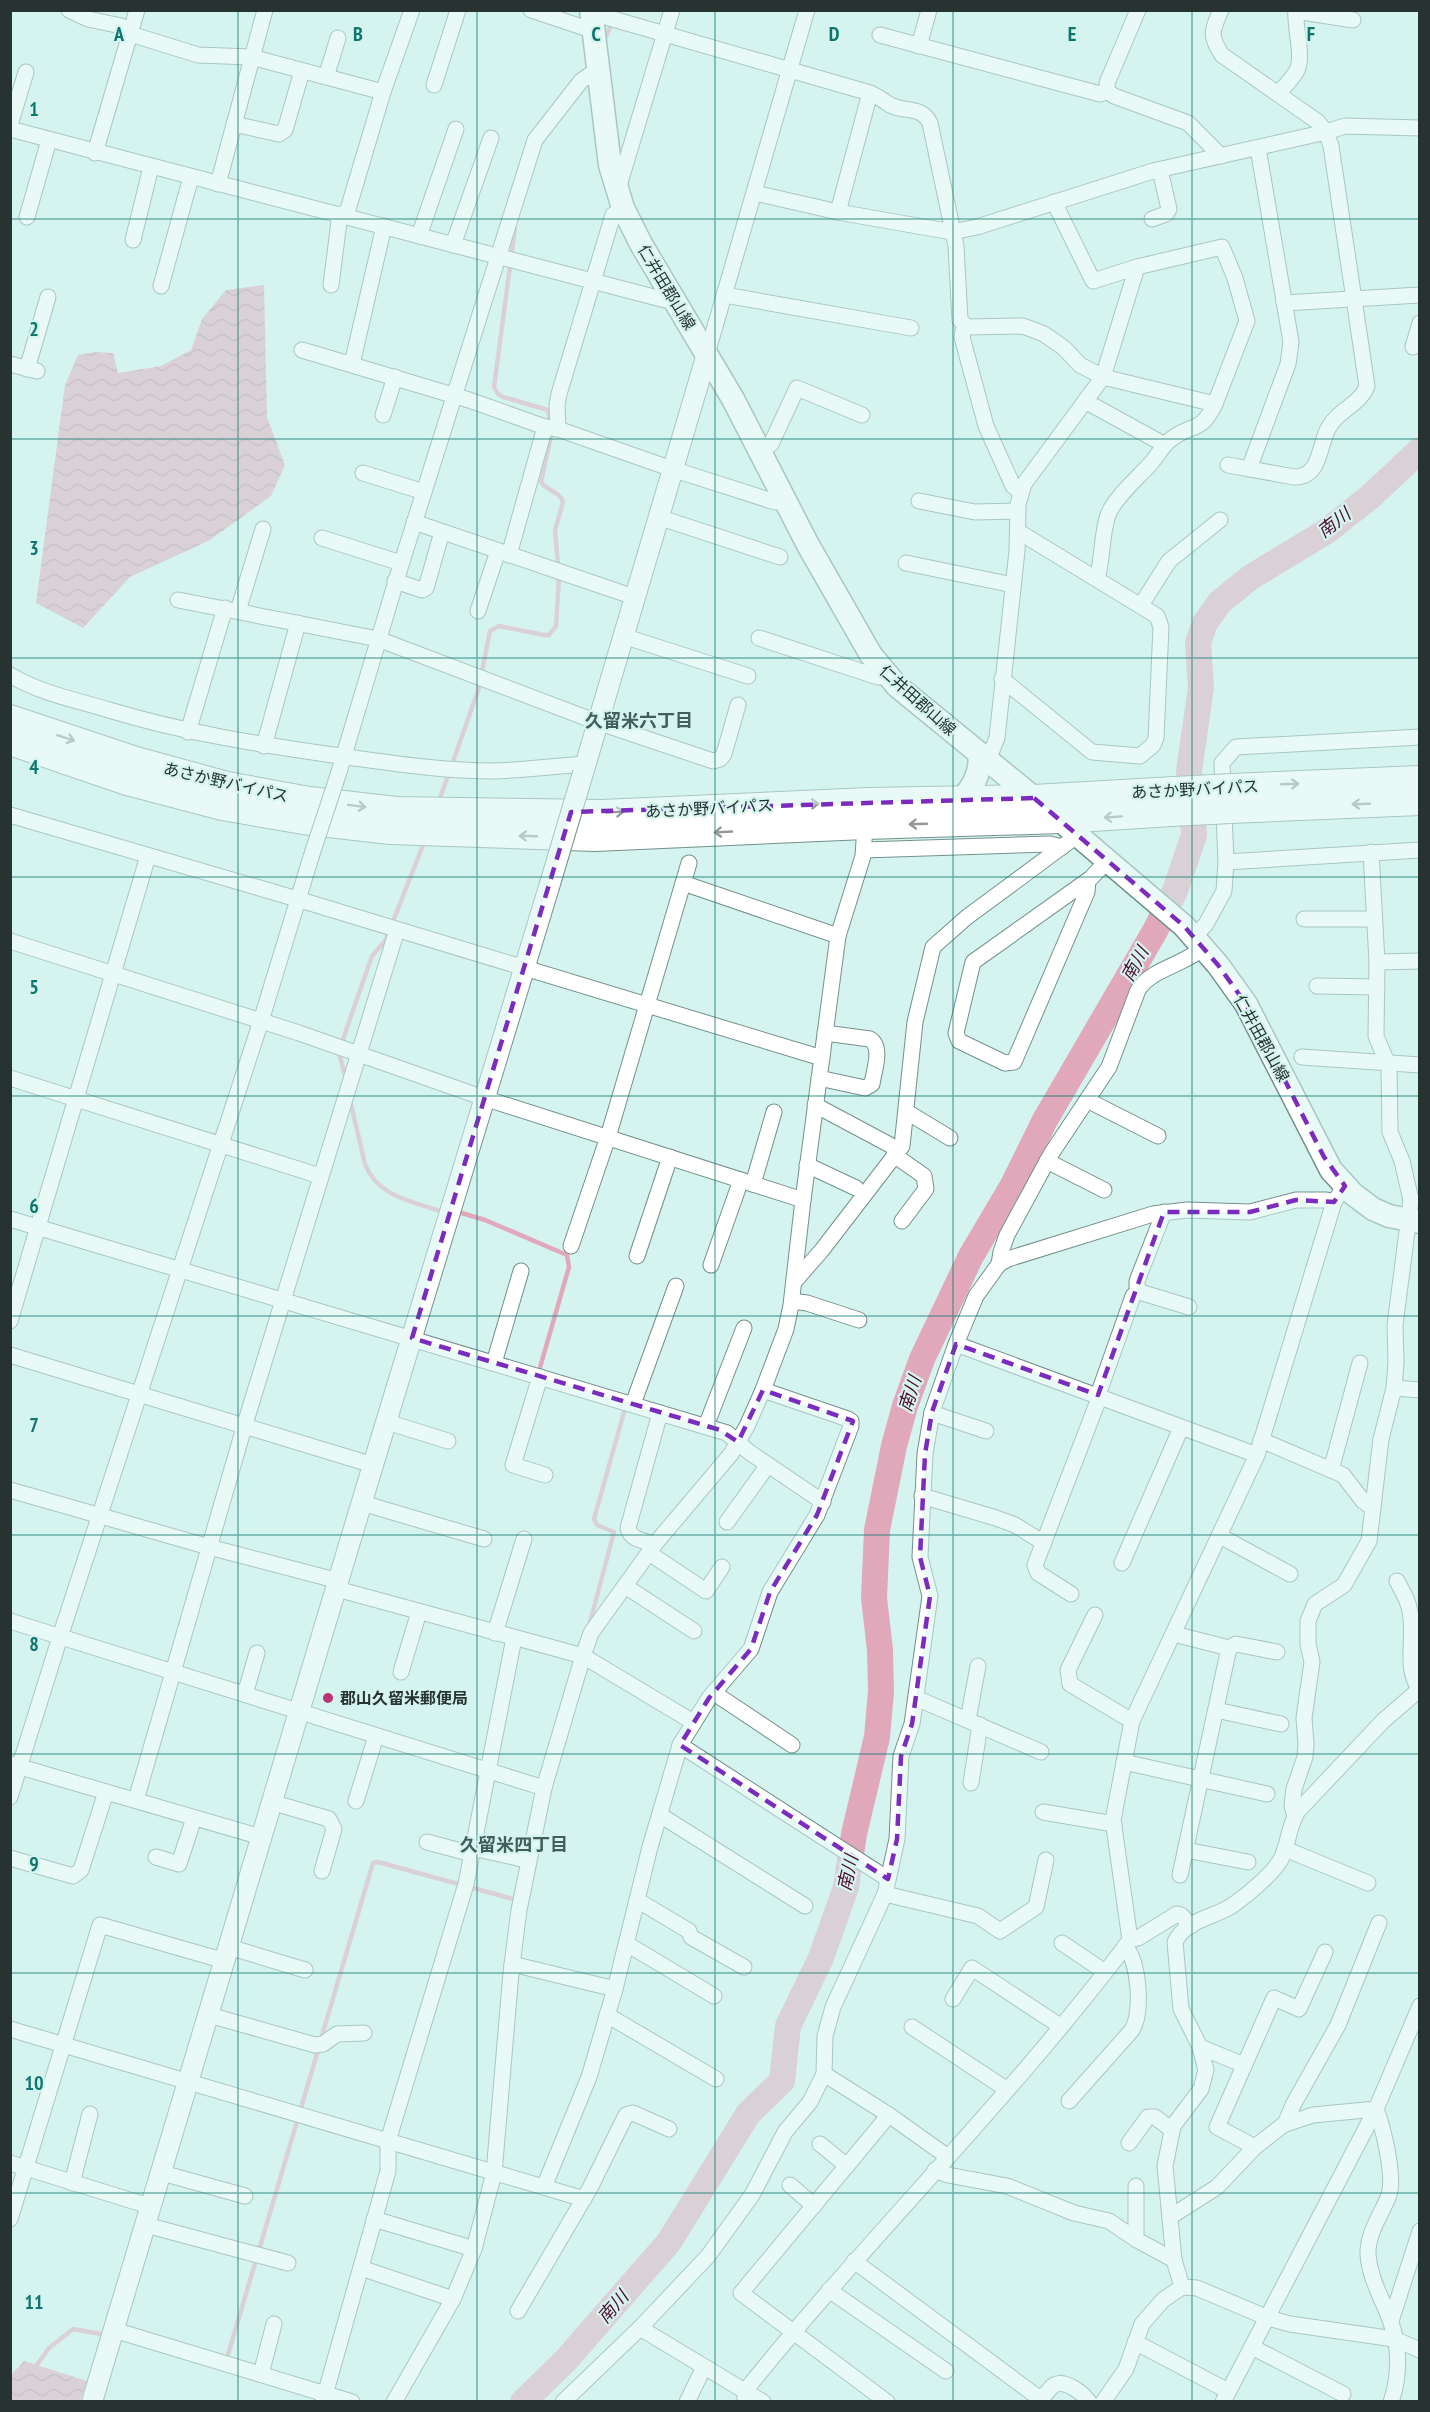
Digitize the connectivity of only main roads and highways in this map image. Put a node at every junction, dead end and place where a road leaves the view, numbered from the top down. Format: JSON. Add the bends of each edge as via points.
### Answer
{"nodes":[{"id":1,"x":592,"y":18,"type":"edge"},
{"id":2,"x":10,"y":718,"type":"edge"},
{"id":3,"x":10,"y":742,"type":"edge"},
{"id":4,"x":983,"y":756,"type":"junction"},
{"id":5,"x":1419,"y":778,"type":"edge"},
{"id":6,"x":1034,"y":798,"type":"junction"},
{"id":7,"x":1231,"y":798,"type":"junction"},
{"id":8,"x":962,"y":799,"type":"junction"},
{"id":9,"x":1172,"y":801,"type":"junction"},
{"id":10,"x":1419,"y":802,"type":"edge"},
{"id":11,"x":1067,"y":834,"type":"junction"},
{"id":12,"x":1413,"y":1221,"type":"edge"}],
"edges":[{"from":1,"to":4,"type":"main road","name":"仁井田郡山線","via":[[610,165],[620,200],[871,656],[889,678]]},
{"from":2,"to":8,"type":"highway","name":"あさか野バイパス","one_way":true,"via":[[227,785],[396,810],[602,813]]},
{"from":11,"to":3,"type":"highway","name":"あさか野バイパス","one_way":true,"via":[[595,838],[390,831],[222,807],[127,782]]},
{"from":4,"to":6,"type":"main road","name":"仁井田郡山線"},
{"from":4,"to":8,"type":"main road","via":[[977,777]]},
{"from":7,"to":5,"type":"highway","name":"あさか野バイパス","one_way":true},
{"from":6,"to":8,"type":"highway","name":"あさか野バイパス"},
{"from":6,"to":9,"type":"highway","name":"あさか野バイパス"},
{"from":6,"to":11,"type":"main road","name":"仁井田郡山線"},
{"from":7,"to":9,"type":"highway","name":"あさか野バイパス","bridge":true},
{"from":10,"to":7,"type":"highway","name":"あさか野バイパス","one_way":true},
{"from":9,"to":11,"type":"highway","name":"あさか野バイパス","one_way":true},
{"from":11,"to":12,"type":"main road","name":"仁井田郡山線","via":[[1108,860],[1150,895],[1194,937],[1246,1004],[1340,1194]]}]}
